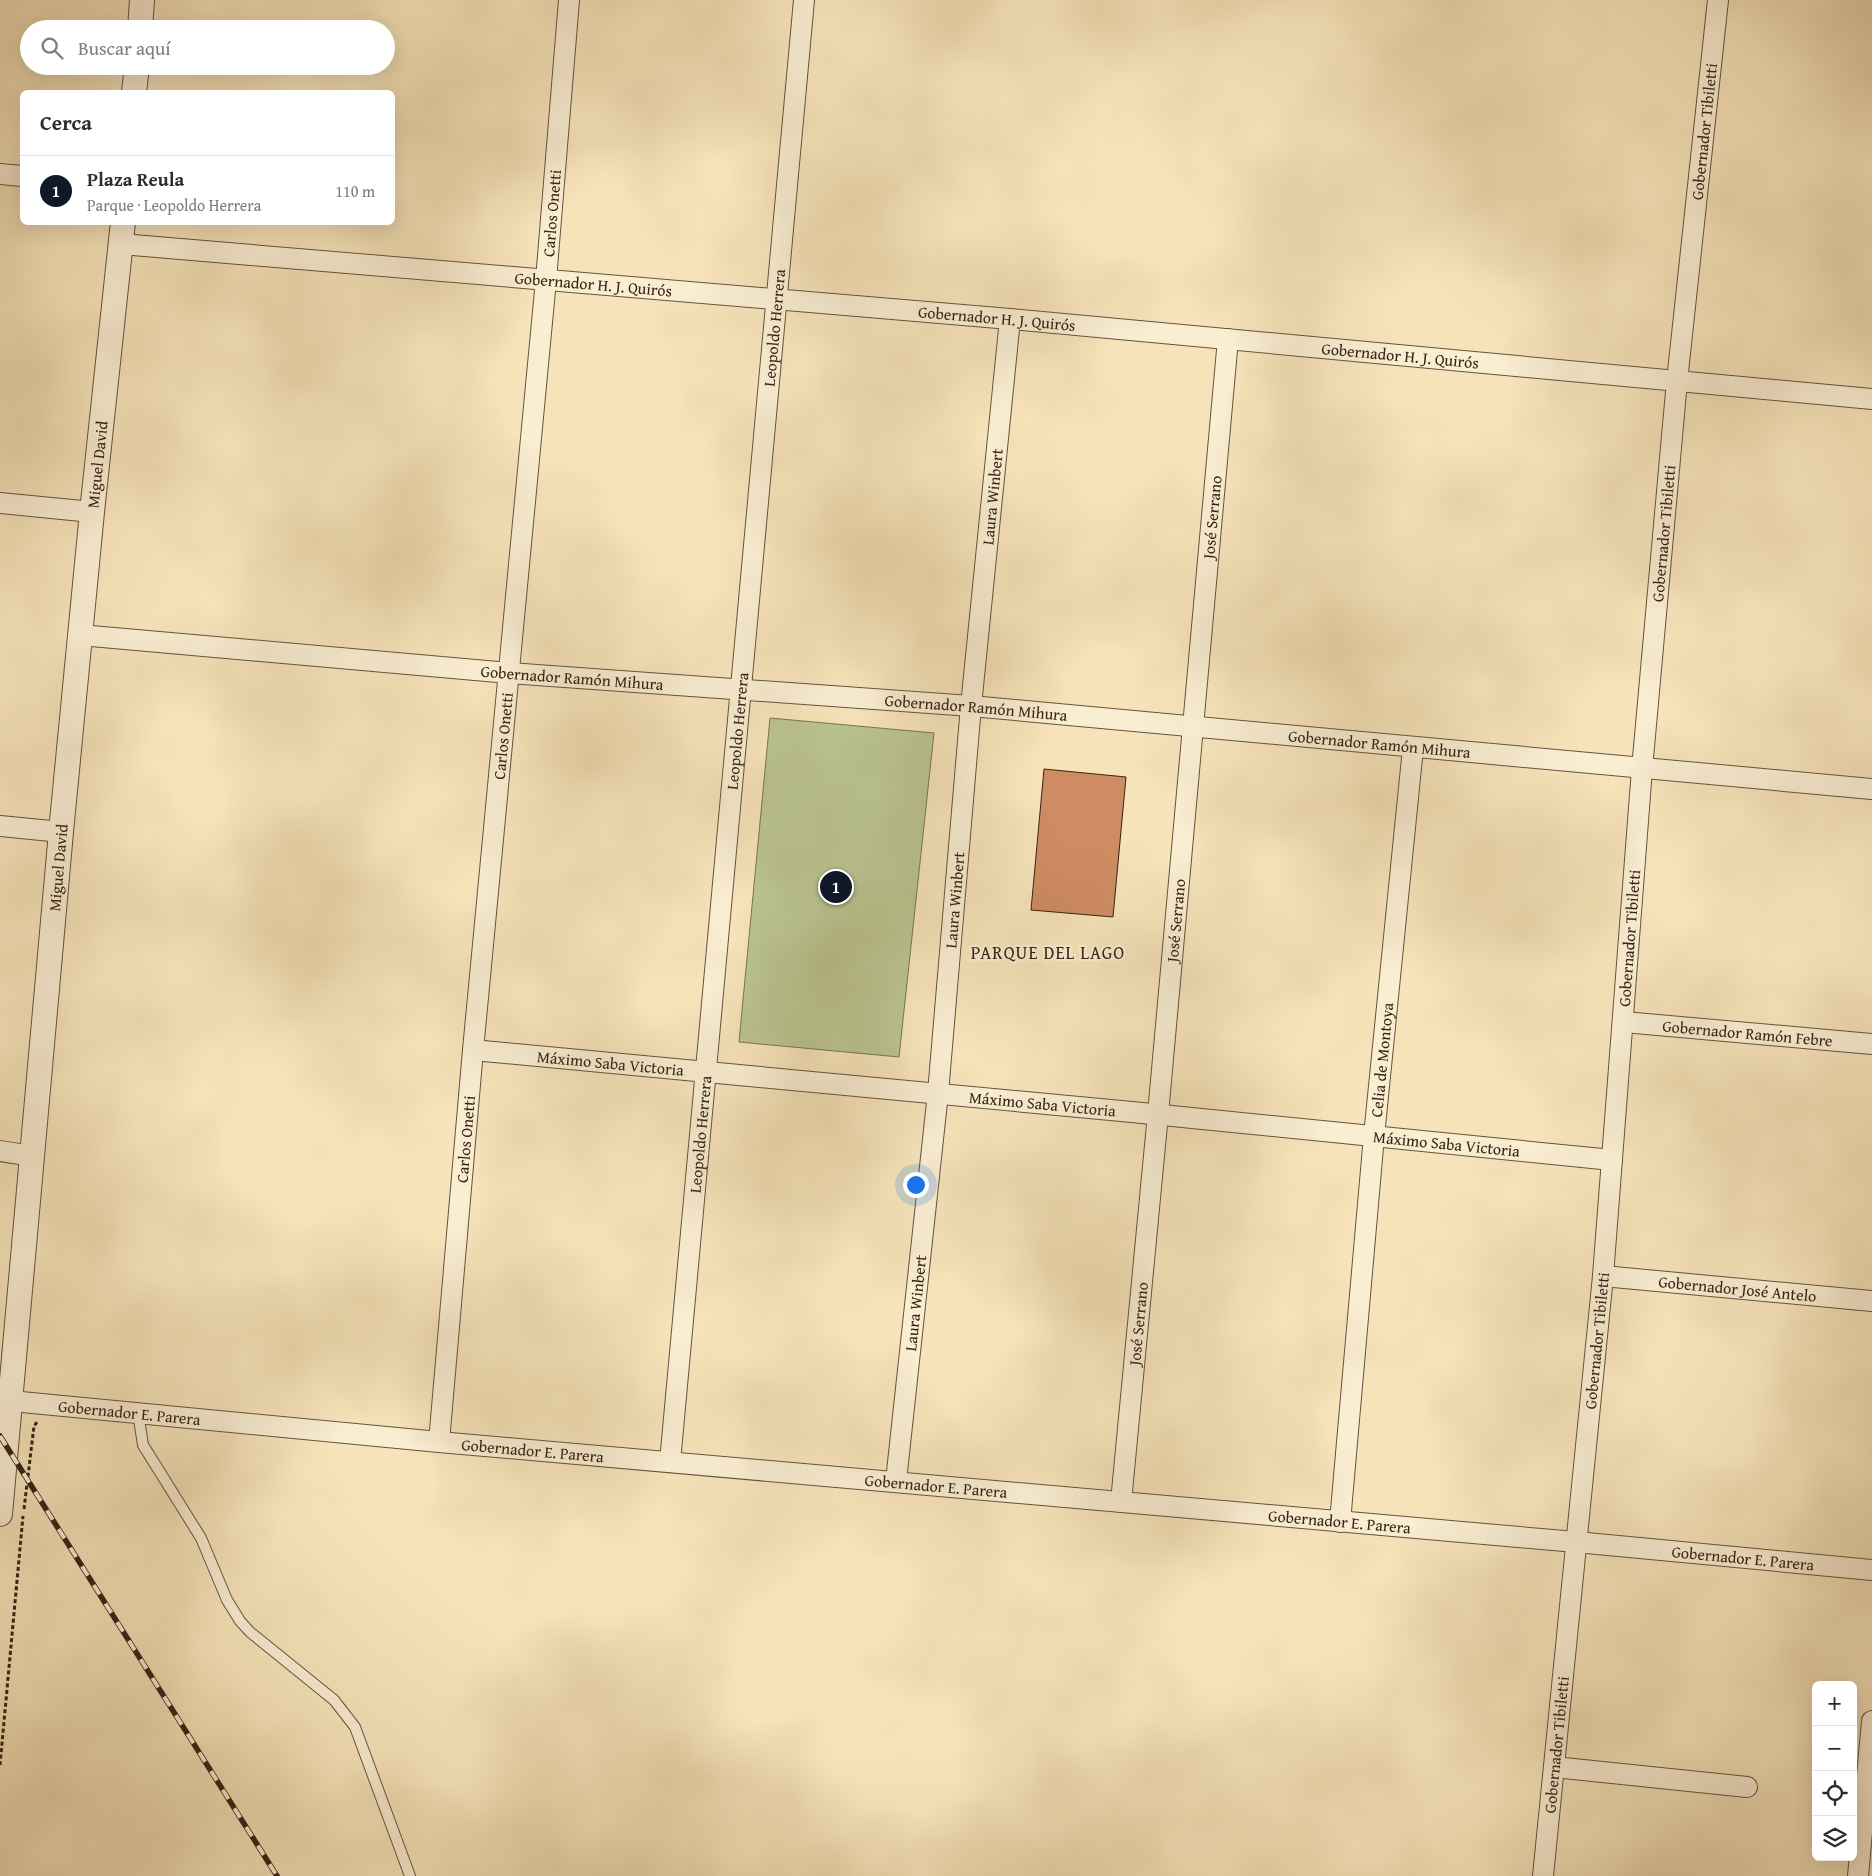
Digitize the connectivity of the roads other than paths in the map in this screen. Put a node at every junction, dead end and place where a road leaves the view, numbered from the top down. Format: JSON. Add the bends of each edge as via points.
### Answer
{"nodes":[{"id":1,"x":142,"y":0,"type":"edge"},
{"id":2,"x":569,"y":0,"type":"edge"},
{"id":3,"x":804,"y":0,"type":"edge"},
{"id":4,"x":1718,"y":0,"type":"edge"},
{"id":5,"x":141,"y":20,"type":"edge"},
{"id":6,"x":135,"y":75,"type":"edge"},
{"id":7,"x":134,"y":90,"type":"edge"},
{"id":8,"x":0,"y":174,"type":"edge"},
{"id":9,"x":20,"y":176,"type":"edge"},
{"id":10,"x":122,"y":233,"type":"edge"},
{"id":11,"x":546,"y":280,"type":"junction"},
{"id":12,"x":776,"y":299,"type":"junction"},
{"id":13,"x":1010,"y":319,"type":"junction"},
{"id":14,"x":1228,"y":339,"type":"junction"},
{"id":15,"x":1677,"y":381,"type":"junction"},
{"id":16,"x":1872,"y":400,"type":"edge"},
{"id":17,"x":0,"y":503,"type":"edge"},
{"id":18,"x":92,"y":512,"type":"junction"},
{"id":19,"x":80,"y":634,"type":"junction"},
{"id":20,"x":509,"y":673,"type":"junction"},
{"id":21,"x":742,"y":690,"type":"junction"},
{"id":22,"x":971,"y":706,"type":"junction"},
{"id":23,"x":1193,"y":726,"type":"junction"},
{"id":24,"x":1413,"y":748,"type":"junction"},
{"id":25,"x":1642,"y":769,"type":"junction"},
{"id":26,"x":1872,"y":789,"type":"edge"},
{"id":27,"x":0,"y":826,"type":"edge"},
{"id":28,"x":61,"y":832,"type":"junction"},
{"id":29,"x":1624,"y":1022,"type":"junction"},
{"id":30,"x":1872,"y":1044,"type":"edge"},
{"id":31,"x":473,"y":1050,"type":"junction"},
{"id":32,"x":706,"y":1071,"type":"junction"},
{"id":33,"x":938,"y":1093,"type":"junction"},
{"id":34,"x":1158,"y":1114,"type":"junction"},
{"id":35,"x":1374,"y":1136,"type":"junction"},
{"id":36,"x":0,"y":1151,"type":"edge"},
{"id":37,"x":32,"y":1156,"type":"junction"},
{"id":38,"x":1612,"y":1160,"type":"junction"},
{"id":39,"x":1603,"y":1276,"type":"junction"},
{"id":40,"x":1872,"y":1301,"type":"edge"},
{"id":41,"x":5,"y":1401,"type":"edge"},
{"id":42,"x":138,"y":1413,"type":"junction"},
{"id":43,"x":439,"y":1442,"type":"junction"},
{"id":44,"x":670,"y":1462,"type":"junction"},
{"id":45,"x":896,"y":1481,"type":"junction"},
{"id":46,"x":1121,"y":1502,"type":"junction"},
{"id":47,"x":0,"y":1514,"type":"edge"},
{"id":48,"x":1340,"y":1522,"type":"junction"},
{"id":49,"x":1576,"y":1542,"type":"junction"},
{"id":50,"x":1872,"y":1570,"type":"edge"},
{"id":51,"x":1872,"y":1721,"type":"edge"},
{"id":52,"x":1554,"y":1767,"type":"junction"},
{"id":53,"x":1747,"y":1787,"type":"dead end"},
{"id":54,"x":410,"y":1876,"type":"edge"},
{"id":55,"x":1543,"y":1876,"type":"edge"},
{"id":56,"x":1858,"y":1876,"type":"edge"}],
"edges":[{"from":1,"to":5,"type":"street"},
{"from":2,"to":11,"type":"street","name":"Carlos Onetti"},
{"from":3,"to":12,"type":"street","name":"Leopoldo Herrera"},
{"from":4,"to":15,"type":"street","name":"Gobernador Tibiletti"},
{"from":6,"to":7,"type":"street"},
{"from":8,"to":9,"type":"street"},
{"from":10,"to":11,"type":"street","name":"Gobernador H. J. Quirós"},
{"from":10,"to":18,"type":"street","name":"Miguel David"},
{"from":11,"to":12,"type":"street","name":"Gobernador H. J. Quirós"},
{"from":11,"to":20,"type":"street","name":"Carlos Onetti"},
{"from":12,"to":13,"type":"street","name":"Gobernador H. J. Quirós"},
{"from":12,"to":21,"type":"street","name":"Leopoldo Herrera"},
{"from":13,"to":14,"type":"street","name":"Gobernador H. J. Quirós"},
{"from":13,"to":22,"type":"street","name":"Laura Winbert"},
{"from":14,"to":15,"type":"street","name":"Gobernador H. J. Quirós"},
{"from":14,"to":23,"type":"street","name":"José Serrano"},
{"from":15,"to":16,"type":"street","name":"Gobernador H. J. Quirós"},
{"from":15,"to":25,"type":"street","name":"Gobernador Tibiletti"},
{"from":17,"to":18,"type":"street"},
{"from":18,"to":19,"type":"street","name":"Miguel David"},
{"from":19,"to":20,"type":"street","name":"Gobernador Ramón Mihura"},
{"from":19,"to":28,"type":"street","name":"Miguel David"},
{"from":20,"to":21,"type":"street","name":"Gobernador Ramón Mihura"},
{"from":20,"to":31,"type":"street","name":"Carlos Onetti"},
{"from":21,"to":22,"type":"street","name":"Gobernador Ramón Mihura"},
{"from":21,"to":32,"type":"street","name":"Leopoldo Herrera"},
{"from":22,"to":23,"type":"street","name":"Gobernador Ramón Mihura"},
{"from":22,"to":33,"type":"street","name":"Laura Winbert"},
{"from":23,"to":24,"type":"street","name":"Gobernador Ramón Mihura"},
{"from":23,"to":34,"type":"street","name":"José Serrano"},
{"from":24,"to":25,"type":"street","name":"Gobernador Ramón Mihura"},
{"from":24,"to":35,"type":"street","name":"Celia de Montoya"},
{"from":25,"to":26,"type":"street","name":"Gobernador Ramón Mihura"},
{"from":25,"to":29,"type":"street","name":"Gobernador Tibiletti"},
{"from":27,"to":28,"type":"street"},
{"from":28,"to":37,"type":"street","name":"Miguel David"},
{"from":29,"to":30,"type":"street","name":"Gobernador Ramón Febre"},
{"from":29,"to":38,"type":"street","name":"Gobernador Tibiletti"},
{"from":31,"to":32,"type":"street","name":"Máximo Saba Victoria"},
{"from":31,"to":43,"type":"street","name":"Carlos Onetti"},
{"from":32,"to":33,"type":"street","name":"Máximo Saba Victoria"},
{"from":32,"to":44,"type":"street","name":"Leopoldo Herrera"},
{"from":33,"to":34,"type":"street","name":"Máximo Saba Victoria"},
{"from":33,"to":45,"type":"street","name":"Laura Winbert"},
{"from":34,"to":35,"type":"street","name":"Máximo Saba Victoria"},
{"from":34,"to":46,"type":"street","name":"José Serrano"},
{"from":35,"to":38,"type":"street","name":"Máximo Saba Victoria"},
{"from":35,"to":48,"type":"street","name":"Celia de Montoya"},
{"from":36,"to":37,"type":"street"},
{"from":37,"to":41,"type":"street","name":"Miguel David"},
{"from":38,"to":39,"type":"street","name":"Gobernador Tibiletti"},
{"from":39,"to":40,"type":"street","name":"Gobernador José Antelo"},
{"from":39,"to":49,"type":"street","name":"Gobernador Tibiletti"},
{"from":41,"to":42,"type":"street","name":"Gobernador E. Parera"},
{"from":41,"to":47,"type":"street","name":"Miguel David"},
{"from":42,"to":43,"type":"street","name":"Gobernador E. Parera"},
{"from":42,"to":54,"type":"lane","via":[[143,1445],[201,1538],[227,1600],[240,1621],[334,1700],[355,1727]]},
{"from":43,"to":44,"type":"street","name":"Gobernador E. Parera"},
{"from":44,"to":45,"type":"street","name":"Gobernador E. Parera"},
{"from":45,"to":46,"type":"street","name":"Gobernador E. Parera"},
{"from":46,"to":48,"type":"street","name":"Gobernador E. Parera"},
{"from":48,"to":49,"type":"street","name":"Gobernador E. Parera"},
{"from":49,"to":50,"type":"street","name":"Gobernador E. Parera"},
{"from":49,"to":52,"type":"street","name":"Gobernador Tibiletti"},
{"from":51,"to":56,"type":"street"},
{"from":52,"to":53,"type":"street"},
{"from":52,"to":55,"type":"street","name":"Gobernador Tibiletti"}]}
